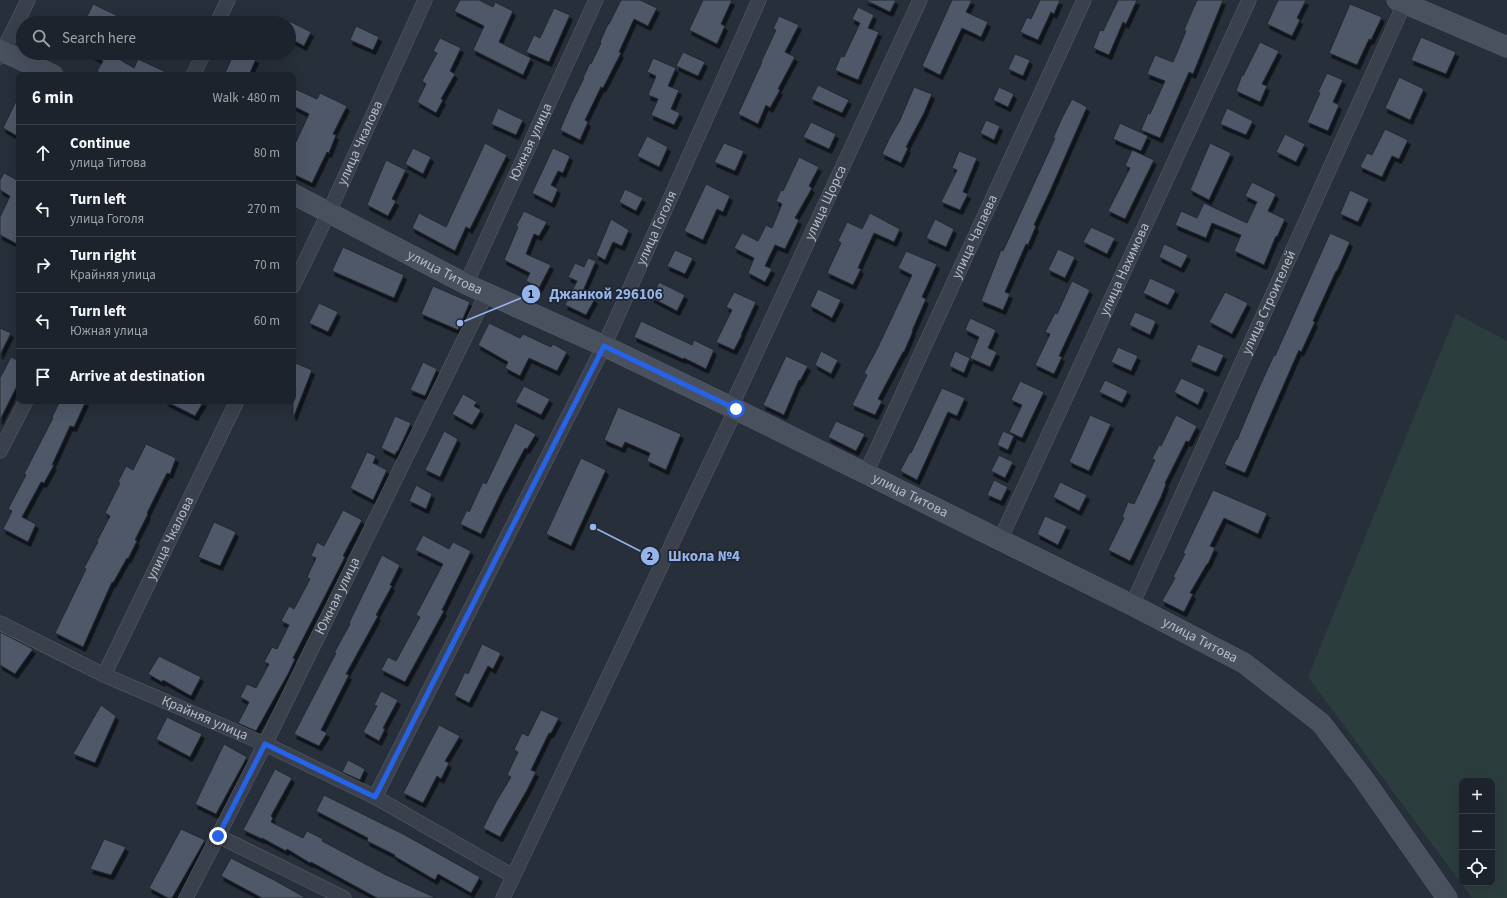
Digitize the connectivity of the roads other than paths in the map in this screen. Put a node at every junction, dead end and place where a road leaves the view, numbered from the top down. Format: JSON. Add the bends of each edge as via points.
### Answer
{"nodes":[{"id":1,"x":28,"y":0,"type":"edge"},
{"id":2,"x":228,"y":0,"type":"edge"},
{"id":3,"x":425,"y":0,"type":"edge"},
{"id":4,"x":596,"y":0,"type":"edge"},
{"id":5,"x":759,"y":0,"type":"edge"},
{"id":6,"x":920,"y":0,"type":"edge"},
{"id":7,"x":1084,"y":0,"type":"edge"},
{"id":8,"x":1249,"y":0,"type":"edge"},
{"id":9,"x":1402,"y":1,"type":"edge"},
{"id":10,"x":20,"y":16,"type":"edge"},
{"id":11,"x":221,"y":16,"type":"edge"},
{"id":12,"x":16,"y":24,"type":"edge"},
{"id":13,"x":1507,"y":47,"type":"edge"},
{"id":14,"x":1,"y":53,"type":"edge"},
{"id":15,"x":16,"y":59,"type":"edge"},
{"id":16,"x":17,"y":60,"type":"edge"},
{"id":17,"x":200,"y":60,"type":"edge"},
{"id":18,"x":45,"y":72,"type":"edge"},
{"id":19,"x":194,"y":72,"type":"edge"},
{"id":20,"x":296,"y":196,"type":"edge"},
{"id":21,"x":328,"y":212,"type":"junction"},
{"id":22,"x":296,"y":280,"type":"edge"},
{"id":23,"x":466,"y":284,"type":"junction"},
{"id":24,"x":487,"y":293,"type":"junction"},
{"id":25,"x":604,"y":346,"type":"junction"},
{"id":26,"x":24,"y":404,"type":"edge"},
{"id":27,"x":236,"y":404,"type":"edge"},
{"id":28,"x":734,"y":408,"type":"junction"},
{"id":29,"x":0,"y":451,"type":"edge"},
{"id":30,"x":866,"y":473,"type":"junction"},
{"id":31,"x":1000,"y":540,"type":"junction"},
{"id":32,"x":1132,"y":605,"type":"junction"},
{"id":33,"x":0,"y":623,"type":"edge"},
{"id":34,"x":104,"y":675,"type":"junction"},
{"id":35,"x":265,"y":744,"type":"junction"},
{"id":36,"x":375,"y":797,"type":"junction"},
{"id":37,"x":218,"y":836,"type":"junction"},
{"id":38,"x":513,"y":876,"type":"junction"},
{"id":39,"x":186,"y":898,"type":"edge"},
{"id":40,"x":344,"y":898,"type":"edge"},
{"id":41,"x":503,"y":898,"type":"edge"},
{"id":42,"x":1447,"y":898,"type":"edge"}],
"edges":[{"from":1,"to":10,"type":"street"},
{"from":2,"to":11,"type":"street"},
{"from":3,"to":21,"type":"street","name":"улица Чкалова"},
{"from":4,"to":23,"type":"street","name":"Южная улица"},
{"from":5,"to":25,"type":"street","name":"улица Гоголя"},
{"from":6,"to":28,"type":"street","name":"улица Щорса"},
{"from":7,"to":30,"type":"street","name":"улица Чапаева"},
{"from":8,"to":31,"type":"street","name":"улица Нахимова"},
{"from":9,"to":13,"type":"main road"},
{"from":9,"to":32,"type":"street","name":"улица Строителей"},
{"from":12,"to":14,"type":"street"},
{"from":14,"to":15,"type":"main road"},
{"from":16,"to":18,"type":"main road"},
{"from":17,"to":19,"type":"street"},
{"from":20,"to":21,"type":"main road","name":"улица Титова"},
{"from":21,"to":22,"type":"street","name":"улица Чкалова"},
{"from":21,"to":23,"type":"main road","name":"улица Титова"},
{"from":23,"to":24,"type":"main road","name":"улица Титова"},
{"from":24,"to":25,"type":"main road","name":"улица Титова"},
{"from":24,"to":35,"type":"street","name":"Южная улица"},
{"from":25,"to":28,"type":"main road","name":"улица Титова"},
{"from":25,"to":36,"type":"street","name":"улица Гоголя"},
{"from":26,"to":29,"type":"street"},
{"from":27,"to":34,"type":"street","name":"улица Чкалова"},
{"from":28,"to":30,"type":"main road","name":"улица Титова"},
{"from":28,"to":38,"type":"street","name":"улица Щорса"},
{"from":30,"to":31,"type":"main road","name":"улица Титова"},
{"from":31,"to":32,"type":"main road","name":"улица Титова"},
{"from":32,"to":42,"type":"main road","name":"улица Титова","via":[[1244,663],[1321,724],[1363,778]]},
{"from":33,"to":34,"type":"street","name":"Крайняя улица"},
{"from":34,"to":35,"type":"street","name":"Крайняя улица"},
{"from":35,"to":36,"type":"street","name":"Крайняя улица"},
{"from":35,"to":37,"type":"street","name":"Южная улица"},
{"from":36,"to":38,"type":"street","name":"Крайняя улица"},
{"from":37,"to":39,"type":"street","name":"Южная улица"},
{"from":37,"to":40,"type":"street"},
{"from":38,"to":41,"type":"street","name":"улица Щорса"}]}
